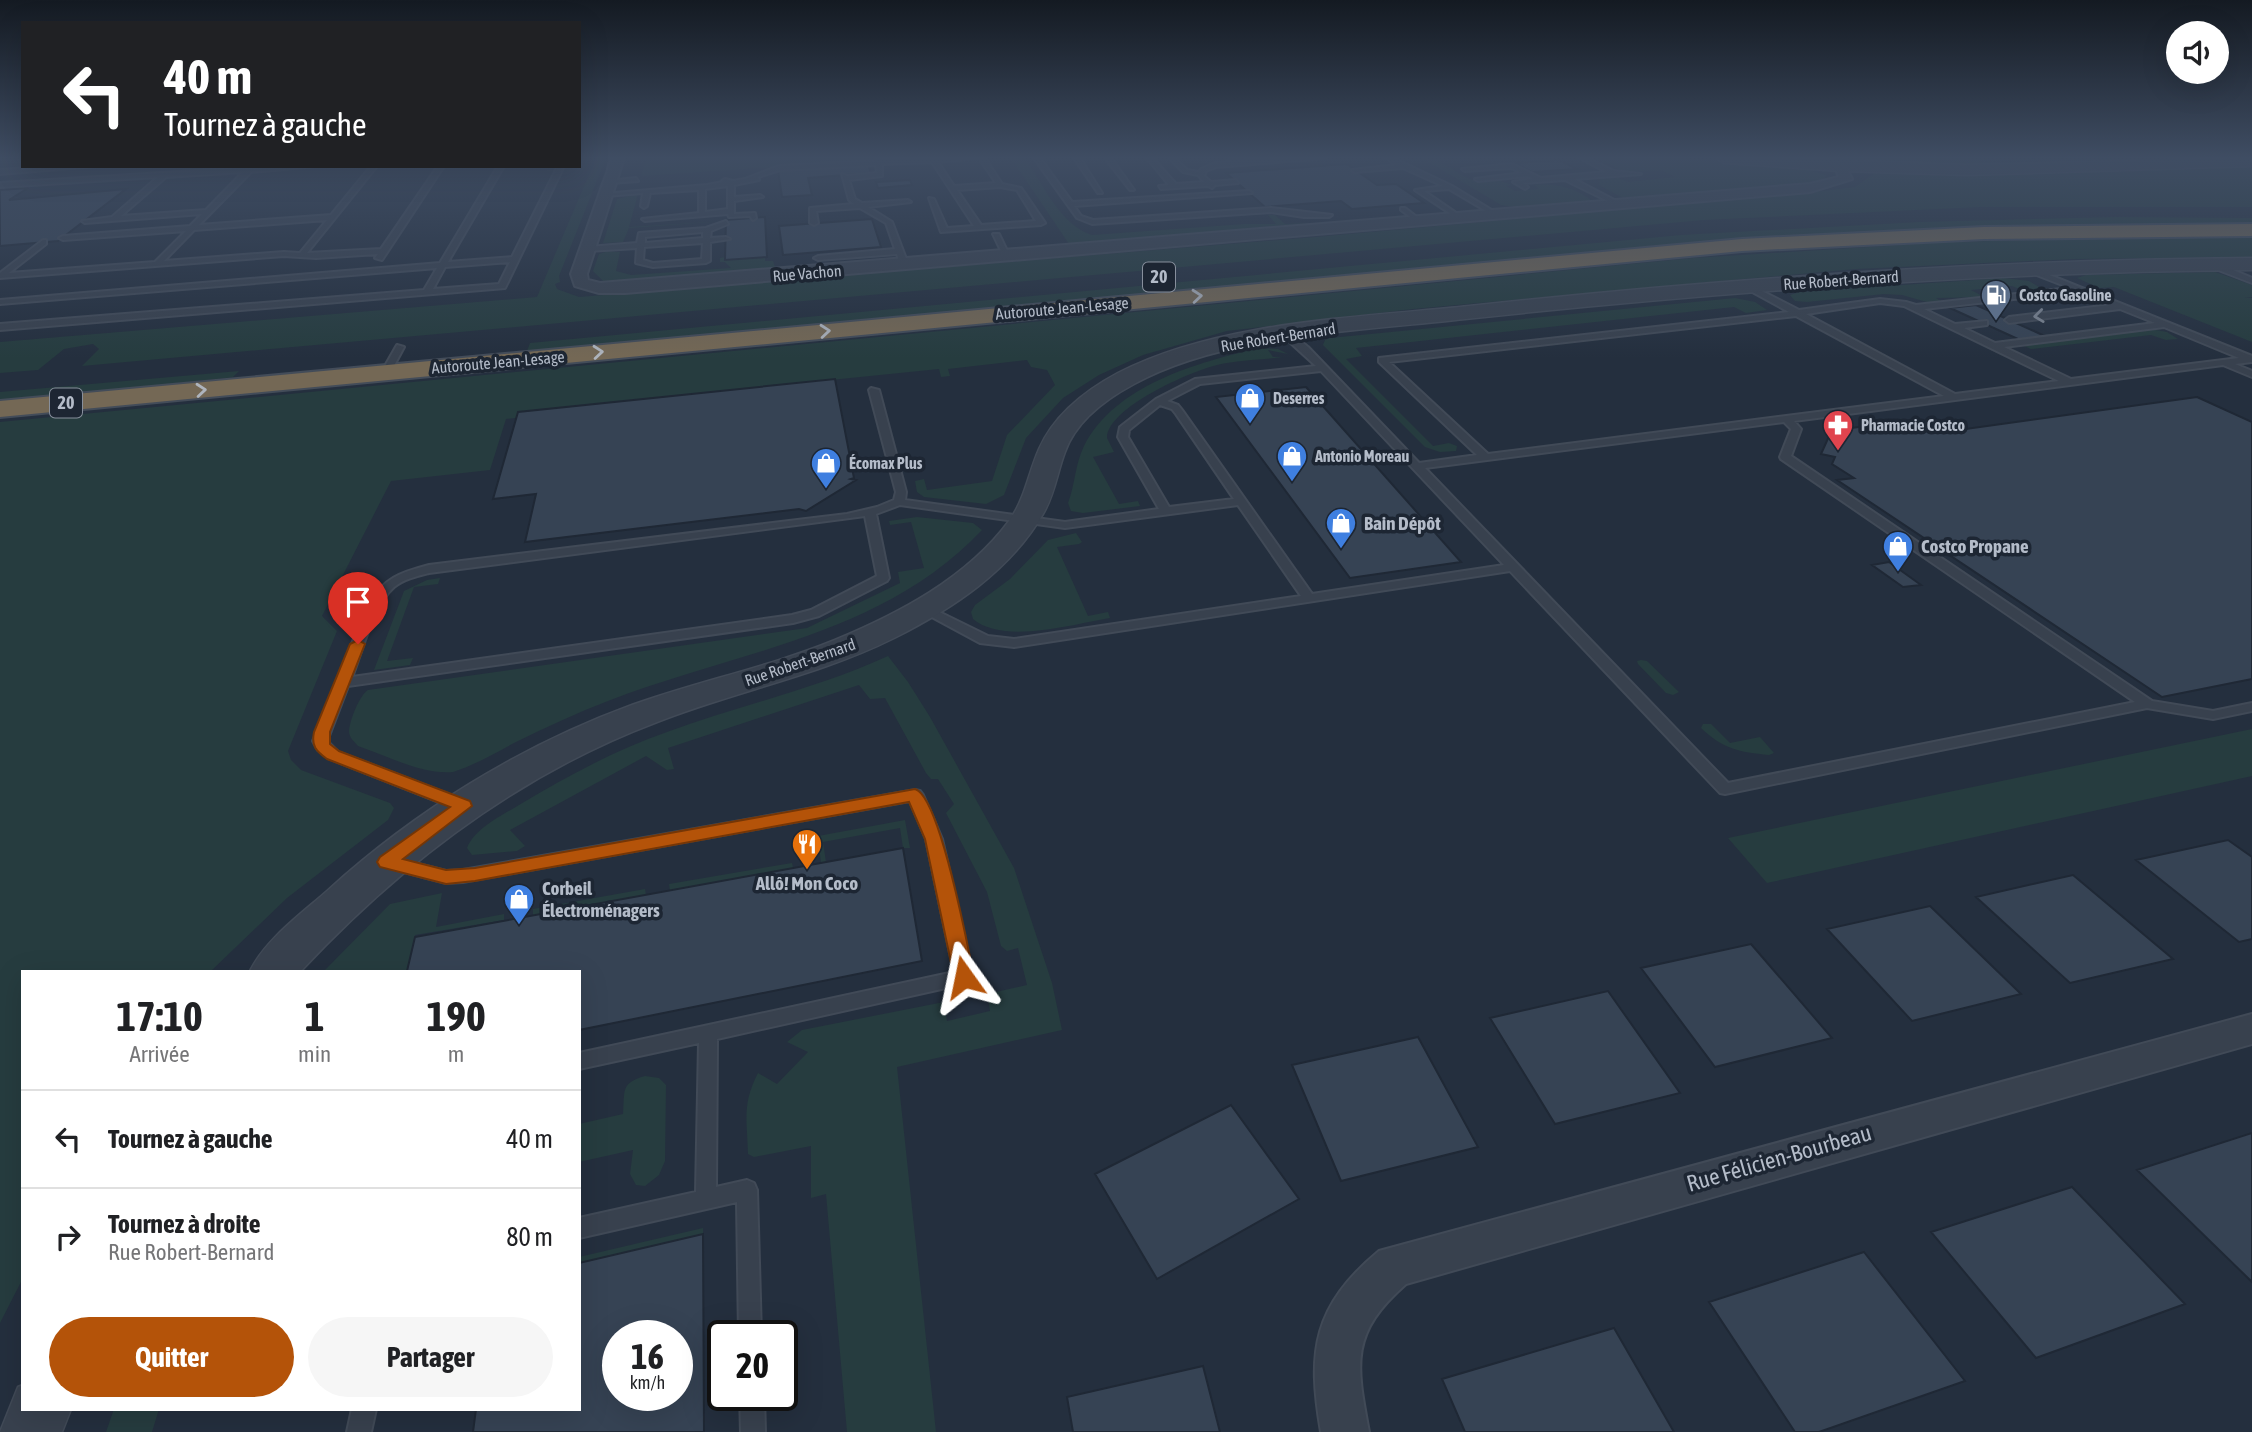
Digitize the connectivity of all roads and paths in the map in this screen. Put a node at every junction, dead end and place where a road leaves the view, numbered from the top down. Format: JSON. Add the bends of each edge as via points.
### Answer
{"nodes":[{"id":1,"x":194,"y":225,"type":"edge"},
{"id":2,"x":232,"y":225,"type":"edge"},
{"id":3,"x":326,"y":225,"type":"edge"},
{"id":4,"x":402,"y":225,"type":"edge"},
{"id":5,"x":467,"y":225,"type":"edge"},
{"id":6,"x":533,"y":225,"type":"edge"},
{"id":7,"x":595,"y":225,"type":"edge"},
{"id":8,"x":721,"y":225,"type":"edge"},
{"id":9,"x":890,"y":225,"type":"edge"},
{"id":10,"x":942,"y":225,"type":"edge"},
{"id":11,"x":977,"y":225,"type":"edge"},
{"id":12,"x":1018,"y":225,"type":"edge"},
{"id":13,"x":1342,"y":225,"type":"edge"},
{"id":14,"x":1368,"y":225,"type":"edge"},
{"id":15,"x":1756,"y":225,"type":"edge"},
{"id":16,"x":1345,"y":227,"type":"junction"},
{"id":17,"x":191,"y":228,"type":"junction"},
{"id":18,"x":979,"y":228,"type":"junction"},
{"id":19,"x":707,"y":230,"type":"junction"},
{"id":20,"x":1672,"y":230,"type":"dead end"},
{"id":21,"x":2252,"y":230,"type":"edge"},
{"id":22,"x":996,"y":236,"type":"dead end"},
{"id":23,"x":63,"y":238,"type":"dead end"},
{"id":24,"x":726,"y":239,"type":"dead end"},
{"id":25,"x":707,"y":240,"type":"junction"},
{"id":26,"x":43,"y":243,"type":"dead end"},
{"id":27,"x":640,"y":245,"type":"junction"},
{"id":28,"x":587,"y":249,"type":"junction"},
{"id":29,"x":384,"y":251,"type":"junction"},
{"id":30,"x":302,"y":255,"type":"junction"},
{"id":31,"x":1007,"y":255,"type":"junction"},
{"id":32,"x":902,"y":257,"type":"junction"},
{"id":33,"x":818,"y":258,"type":"dead end"},
{"id":34,"x":516,"y":259,"type":"junction"},
{"id":35,"x":157,"y":264,"type":"junction"},
{"id":36,"x":2211,"y":264,"type":"junction"},
{"id":37,"x":2252,"y":264,"type":"edge"},
{"id":38,"x":444,"y":265,"type":"junction"},
{"id":39,"x":2027,"y":268,"type":"junction"},
{"id":40,"x":370,"y":271,"type":"junction"},
{"id":41,"x":1,"y":276,"type":"edge"},
{"id":42,"x":2252,"y":281,"type":"edge"},
{"id":43,"x":1750,"y":287,"type":"junction"},
{"id":44,"x":2077,"y":290,"type":"junction"},
{"id":45,"x":427,"y":292,"type":"junction"},
{"id":46,"x":2092,"y":296,"type":"junction"},
{"id":47,"x":0,"y":302,"type":"edge"},
{"id":48,"x":2118,"y":307,"type":"junction"},
{"id":49,"x":1914,"y":308,"type":"junction"},
{"id":50,"x":1984,"y":309,"type":"dead end"},
{"id":51,"x":1796,"y":312,"type":"junction"},
{"id":52,"x":1959,"y":312,"type":"dead end"},
{"id":53,"x":1930,"y":316,"type":"junction"},
{"id":54,"x":2147,"y":318,"type":"junction"},
{"id":55,"x":2009,"y":320,"type":"dead end"},
{"id":56,"x":1984,"y":324,"type":"dead end"},
{"id":57,"x":2163,"y":324,"type":"junction"},
{"id":58,"x":0,"y":327,"type":"edge"},
{"id":59,"x":1954,"y":327,"type":"junction"},
{"id":60,"x":2036,"y":332,"type":"dead end"},
{"id":61,"x":1285,"y":333,"type":"junction"},
{"id":62,"x":2010,"y":336,"type":"dead end"},
{"id":63,"x":1981,"y":340,"type":"junction"},
{"id":64,"x":1993,"y":346,"type":"junction"},
{"id":65,"x":407,"y":347,"type":"dead end"},
{"id":66,"x":2250,"y":359,"type":"edge"},
{"id":67,"x":380,"y":361,"type":"junction"},
{"id":68,"x":2224,"y":362,"type":"junction"},
{"id":69,"x":1324,"y":368,"type":"junction"},
{"id":70,"x":2252,"y":374,"type":"edge"},
{"id":71,"x":2069,"y":382,"type":"junction"},
{"id":72,"x":874,"y":390,"type":"dead end"},
{"id":73,"x":1953,"y":397,"type":"junction"},
{"id":74,"x":1159,"y":401,"type":"junction"},
{"id":75,"x":0,"y":409,"type":"edge"},
{"id":76,"x":1787,"y":419,"type":"junction"},
{"id":77,"x":1485,"y":457,"type":"junction"},
{"id":78,"x":1417,"y":466,"type":"junction"},
{"id":79,"x":1240,"y":501,"type":"junction"},
{"id":80,"x":899,"y":502,"type":"junction"},
{"id":81,"x":1166,"y":511,"type":"junction"},
{"id":82,"x":870,"y":512,"type":"junction"},
{"id":83,"x":1024,"y":520,"type":"junction"},
{"id":84,"x":1514,"y":567,"type":"junction"},
{"id":85,"x":1309,"y":598,"type":"junction"},
{"id":86,"x":923,"y":609,"type":"junction"},
{"id":87,"x":341,"y":684,"type":"junction"},
{"id":88,"x":2147,"y":704,"type":"junction"},
{"id":89,"x":2252,"y":707,"type":"edge"},
{"id":90,"x":464,"y":806,"type":"junction"},
{"id":91,"x":386,"y":862,"type":"junction"},
{"id":92,"x":274,"y":970,"type":"edge"},
{"id":93,"x":2252,"y":1029,"type":"edge"},
{"id":94,"x":708,"y":1033,"type":"junction"},
{"id":95,"x":581,"y":1061,"type":"edge"},
{"id":96,"x":706,"y":1199,"type":"junction"},
{"id":97,"x":581,"y":1228,"type":"edge"},
{"id":98,"x":751,"y":1320,"type":"edge"},
{"id":99,"x":39,"y":1411,"type":"edge"},
{"id":100,"x":364,"y":1411,"type":"edge"},
{"id":101,"x":752,"y":1411,"type":"edge"},
{"id":102,"x":30,"y":1432,"type":"edge"},
{"id":103,"x":359,"y":1432,"type":"edge"},
{"id":104,"x":753,"y":1432,"type":"edge"},
{"id":105,"x":1345,"y":1432,"type":"edge"}],
"edges":[{"from":1,"to":17,"type":"lane"},
{"from":2,"to":17,"type":"lane"},
{"from":3,"to":30,"type":"lane"},
{"from":4,"to":29,"type":"lane"},
{"from":5,"to":38,"type":"lane"},
{"from":6,"to":34,"type":"lane"},
{"from":7,"to":28,"type":"street"},
{"from":8,"to":19,"type":"lane"},
{"from":9,"to":32,"type":"lane"},
{"from":10,"to":18,"type":"lane","via":[[944,230]]},
{"from":11,"to":18,"type":"lane"},
{"from":12,"to":18,"type":"lane"},
{"from":13,"to":16,"type":"lane"},
{"from":14,"to":16,"type":"street","name":"Rue Vachon"},
{"from":15,"to":20,"type":"highway"},
{"from":16,"to":31,"type":"street","name":"Rue Vachon"},
{"from":17,"to":23,"type":"lane"},
{"from":17,"to":35,"type":"lane"},
{"from":19,"to":25,"type":"lane"},
{"from":19,"to":27,"type":"lane","via":[[642,235]]},
{"from":67,"to":21,"type":"highway","name":"Autoroute Jean-Lesage","number":"20","one_way":true,"via":[[1760,244],[1970,233]]},
{"from":22,"to":31,"type":"lane"},
{"from":24,"to":25,"type":"lane"},
{"from":25,"to":27,"type":"lane"},
{"from":25,"to":27,"type":"lane","via":[[706,261],[653,265],[639,261]]},
{"from":26,"to":41,"type":"lane"},
{"from":27,"to":28,"type":"lane"},
{"from":28,"to":32,"type":"street","name":"Rue Vachon","via":[[579,276],[582,283],[625,288]]},
{"from":29,"to":30,"type":"lane"},
{"from":29,"to":40,"type":"lane"},
{"from":30,"to":35,"type":"lane"},
{"from":31,"to":32,"type":"street","name":"Rue Vachon"},
{"from":32,"to":33,"type":"lane"},
{"from":34,"to":38,"type":"lane"},
{"from":34,"to":45,"type":"lane","via":[[502,286]]},
{"from":35,"to":41,"type":"lane"},
{"from":36,"to":37,"type":"street","name":"Rue Robert-Bernard"},
{"from":36,"to":39,"type":"street","name":"Rue Robert-Bernard"},
{"from":36,"to":42,"type":"lane"},
{"from":38,"to":40,"type":"lane"},
{"from":38,"to":45,"type":"lane"},
{"from":39,"to":43,"type":"street","name":"Rue Robert-Bernard"},
{"from":39,"to":44,"type":"lane"},
{"from":40,"to":47,"type":"lane"},
{"from":43,"to":51,"type":"lane"},
{"from":43,"to":61,"type":"street","name":"Rue Robert-Bernard"},
{"from":44,"to":46,"type":"lane"},
{"from":44,"to":49,"type":"lane"},
{"from":45,"to":58,"type":"lane"},
{"from":46,"to":48,"type":"lane"},
{"from":46,"to":50,"type":"lane"},
{"from":48,"to":54,"type":"lane"},
{"from":48,"to":55,"type":"lane","one_way":true},
{"from":49,"to":51,"type":"lane","via":[[1880,301]]},
{"from":49,"to":53,"type":"lane"},
{"from":51,"to":73,"type":"lane"},
{"from":51,"to":77,"type":"lane","via":[[1382,360]]},
{"from":52,"to":53,"type":"lane"},
{"from":53,"to":59,"type":"lane"},
{"from":54,"to":57,"type":"lane"},
{"from":54,"to":60,"type":"lane"},
{"from":56,"to":59,"type":"lane"},
{"from":57,"to":64,"type":"lane"},
{"from":57,"to":66,"type":"lane"},
{"from":59,"to":63,"type":"lane"},
{"from":61,"to":69,"type":"lane"},
{"from":61,"to":83,"type":"street","name":"Rue Robert-Bernard","via":[[1189,353],[1135,375],[1093,400],[1070,419],[1055,441],[1039,492]]},
{"from":62,"to":63,"type":"lane"},
{"from":63,"to":64,"type":"lane"},
{"from":64,"to":71,"type":"lane"},
{"from":65,"to":67,"type":"highway","name":"Autoroute Jean-Lesage","number":"20"},
{"from":66,"to":68,"type":"lane"},
{"from":75,"to":67,"type":"highway","name":"Autoroute Jean-Lesage","number":"20","one_way":true},
{"from":68,"to":70,"type":"lane"},
{"from":68,"to":71,"type":"lane"},
{"from":69,"to":74,"type":"lane","via":[[1203,380]]},
{"from":69,"to":78,"type":"lane"},
{"from":71,"to":73,"type":"lane"},
{"from":72,"to":80,"type":"lane","via":[[901,492]]},
{"from":73,"to":76,"type":"lane"},
{"from":74,"to":79,"type":"lane","via":[[1180,412]]},
{"from":74,"to":81,"type":"lane","via":[[1122,433]]},
{"from":76,"to":77,"type":"lane"},
{"from":76,"to":88,"type":"lane","via":[[1796,429],[1786,457]]},
{"from":77,"to":78,"type":"lane"},
{"from":78,"to":84,"type":"lane"},
{"from":79,"to":81,"type":"lane"},
{"from":79,"to":85,"type":"lane"},
{"from":80,"to":82,"type":"lane"},
{"from":80,"to":83,"type":"lane"},
{"from":81,"to":83,"type":"lane","via":[[1065,524]]},
{"from":82,"to":87,"type":"lane","via":[[429,569],[404,576],[391,582],[374,604]]},
{"from":82,"to":87,"type":"lane","via":[[883,578],[807,616]]},
{"from":83,"to":86,"type":"street","name":"Rue Robert-Bernard","via":[[982,568]]},
{"from":84,"to":85,"type":"lane"},
{"from":84,"to":88,"type":"lane","via":[[1725,789]]},
{"from":85,"to":86,"type":"lane","via":[[1006,643],[985,640]]},
{"from":86,"to":90,"type":"street","name":"Rue Robert-Bernard","via":[[811,661],[607,729],[540,760]]},
{"from":87,"to":90,"type":"lane","via":[[322,732],[323,747],[333,755]]},
{"from":88,"to":89,"type":"lane","via":[[2213,715]]},
{"from":90,"to":91,"type":"street","name":"Rue Robert-Bernard"},
{"from":91,"to":92,"type":"street","name":"Rue Robert-Bernard"},
{"from":91,"to":94,"type":"lane","via":[[446,877],[475,874],[915,795],[934,839],[964,977]]},
{"from":93,"to":105,"type":"street","name":"Rue Félicien-Bourbeau","via":[[1394,1266],[1363,1293],[1345,1318],[1338,1348]]},
{"from":94,"to":95,"type":"lane"},
{"from":94,"to":96,"type":"lane"},
{"from":96,"to":97,"type":"lane"},
{"from":96,"to":98,"type":"lane","via":[[747,1190]]},
{"from":99,"to":102,"type":"street"},
{"from":100,"to":103,"type":"lane"},
{"from":101,"to":104,"type":"lane"}]}
